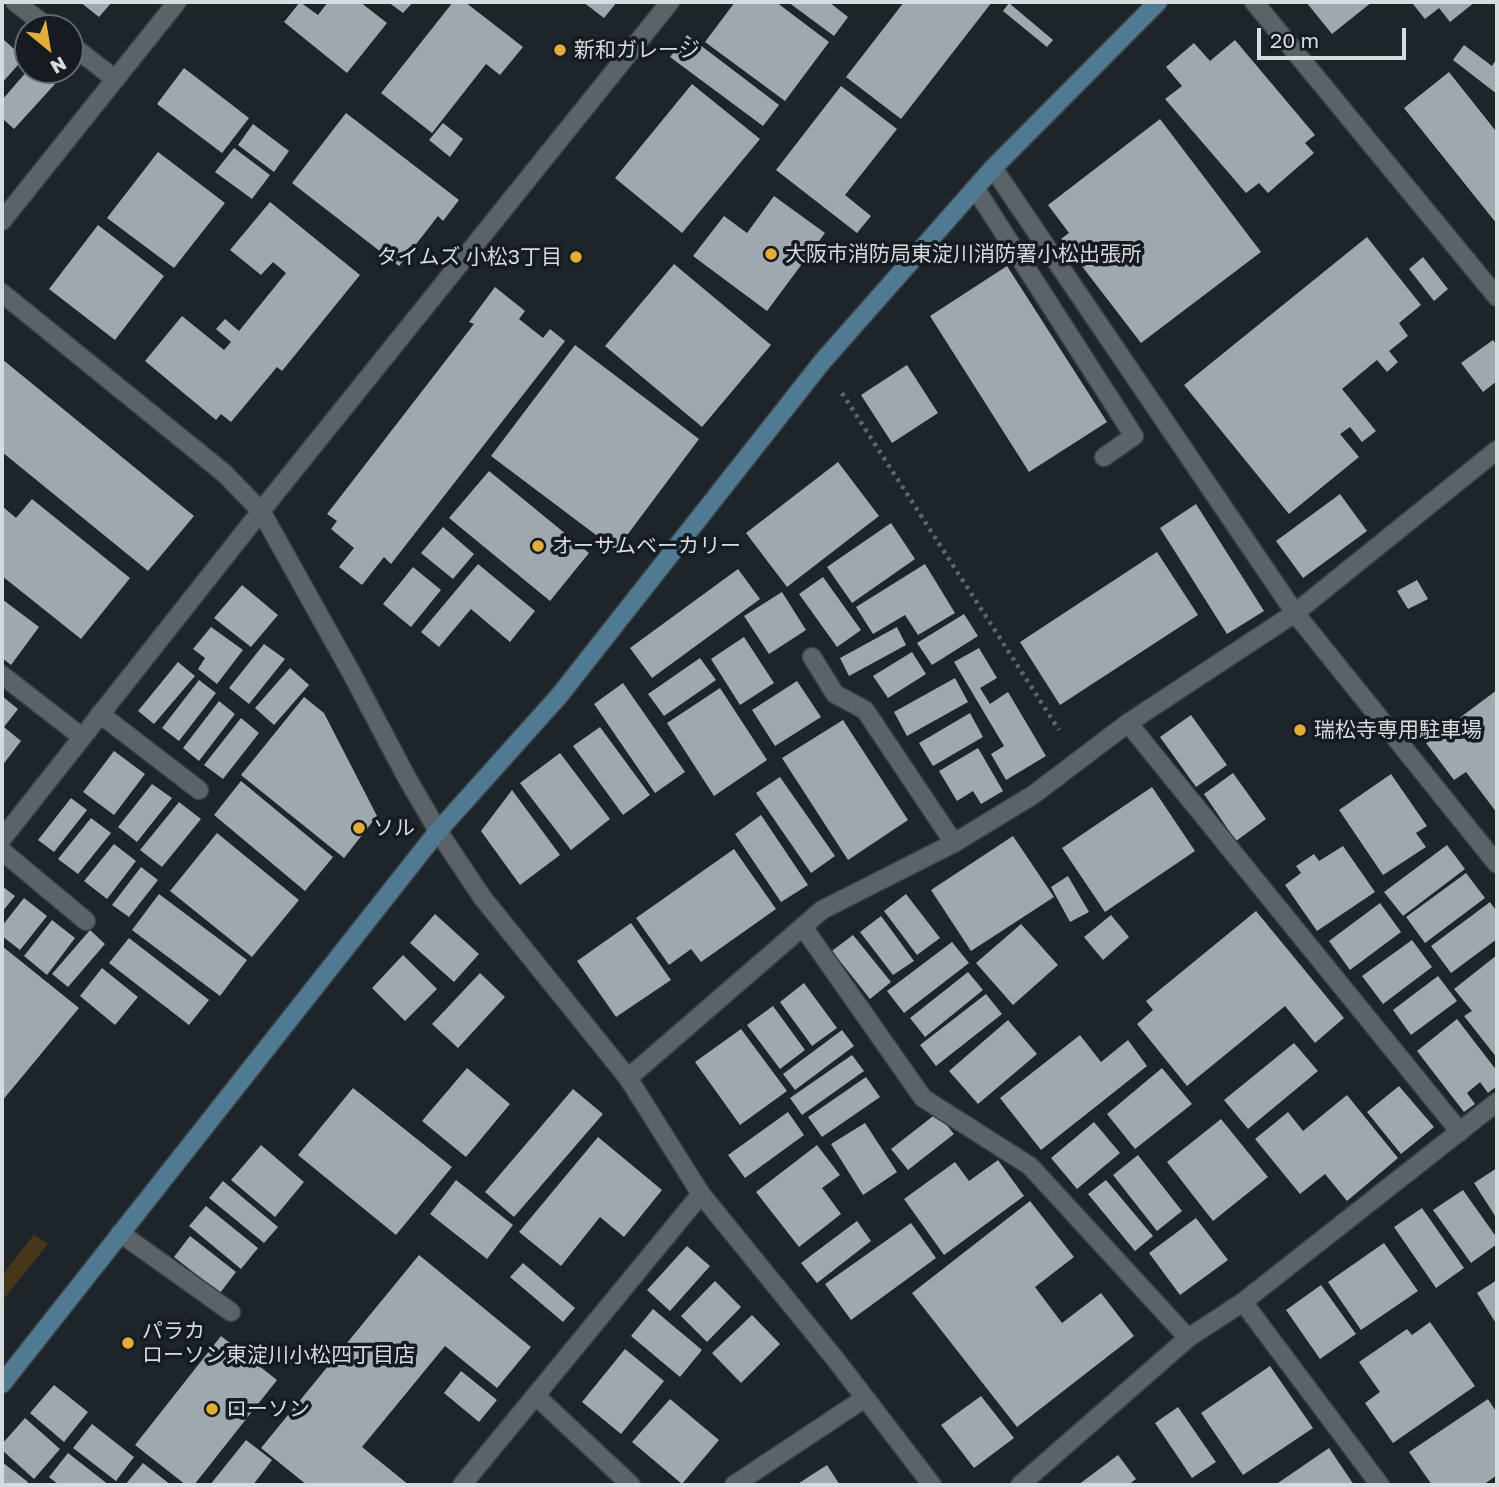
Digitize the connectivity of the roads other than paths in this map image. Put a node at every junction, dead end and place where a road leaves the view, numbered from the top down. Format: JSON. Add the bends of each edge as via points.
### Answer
{"nodes":[{"id":1,"x":15,"y":2,"type":"edge"},
{"id":2,"x":177,"y":2,"type":"edge"},
{"id":3,"x":670,"y":2,"type":"edge"},
{"id":4,"x":1158,"y":2,"type":"edge"},
{"id":5,"x":1254,"y":2,"type":"edge"},
{"id":6,"x":31,"y":14,"type":"edge"},
{"id":7,"x":84,"y":55,"type":"edge"},
{"id":8,"x":115,"y":79,"type":"junction"},
{"id":9,"x":993,"y":168,"type":"junction"},
{"id":10,"x":975,"y":188,"type":"junction"},
{"id":11,"x":2,"y":221,"type":"edge"},
{"id":12,"x":2,"y":293,"type":"edge"},
{"id":13,"x":1497,"y":297,"type":"edge"},
{"id":14,"x":1497,"y":450,"type":"edge"},
{"id":15,"x":1104,"y":457,"type":"dead end"},
{"id":16,"x":261,"y":511,"type":"junction"},
{"id":17,"x":1295,"y":613,"type":"junction"},
{"id":18,"x":812,"y":657,"type":"dead end"},
{"id":19,"x":2,"y":675,"type":"edge"},
{"id":20,"x":100,"y":714,"type":"junction"},
{"id":21,"x":1128,"y":723,"type":"junction"},
{"id":22,"x":82,"y":737,"type":"junction"},
{"id":23,"x":198,"y":790,"type":"dead end"},
{"id":24,"x":438,"y":831,"type":"junction"},
{"id":25,"x":2,"y":839,"type":"edge"},
{"id":26,"x":954,"y":843,"type":"junction"},
{"id":27,"x":2,"y":851,"type":"edge"},
{"id":28,"x":1497,"y":864,"type":"edge"},
{"id":29,"x":86,"y":921,"type":"dead end"},
{"id":30,"x":803,"y":927,"type":"junction"},
{"id":31,"x":628,"y":1078,"type":"junction"},
{"id":32,"x":1497,"y":1102,"type":"edge"},
{"id":33,"x":1460,"y":1132,"type":"junction"},
{"id":34,"x":701,"y":1194,"type":"junction"},
{"id":35,"x":120,"y":1234,"type":"junction"},
{"id":36,"x":1243,"y":1302,"type":"junction"},
{"id":37,"x":231,"y":1312,"type":"dead end"},
{"id":38,"x":1188,"y":1338,"type":"junction"},
{"id":39,"x":2,"y":1384,"type":"edge"},
{"id":40,"x":536,"y":1396,"type":"junction"},
{"id":41,"x":865,"y":1398,"type":"junction"},
{"id":42,"x":1031,"y":1482,"type":"edge"},
{"id":43,"x":462,"y":1485,"type":"edge"},
{"id":44,"x":631,"y":1485,"type":"edge"},
{"id":45,"x":734,"y":1485,"type":"edge"},
{"id":46,"x":932,"y":1485,"type":"edge"},
{"id":47,"x":1380,"y":1485,"type":"edge"}],
"edges":[{"from":1,"to":6,"type":"street"},
{"from":2,"to":8,"type":"street"},
{"from":3,"to":16,"type":"street"},
{"from":4,"to":9,"type":"street"},
{"from":5,"to":13,"type":"street"},
{"from":7,"to":8,"type":"street"},
{"from":8,"to":11,"type":"street"},
{"from":9,"to":10,"type":"street"},
{"from":9,"to":17,"type":"street"},
{"from":10,"to":15,"type":"street","via":[[1134,436]]},
{"from":10,"to":24,"type":"street","via":[[822,362],[559,696]]},
{"from":12,"to":16,"type":"street","via":[[223,473]]},
{"from":14,"to":17,"type":"street"},
{"from":16,"to":20,"type":"street"},
{"from":16,"to":24,"type":"street"},
{"from":17,"to":21,"type":"street"},
{"from":17,"to":28,"type":"street"},
{"from":18,"to":26,"type":"street","via":[[835,694],[865,709]]},
{"from":19,"to":22,"type":"street"},
{"from":20,"to":22,"type":"street"},
{"from":20,"to":23,"type":"street"},
{"from":21,"to":26,"type":"street","via":[[1033,795]]},
{"from":21,"to":33,"type":"street"},
{"from":22,"to":25,"type":"street"},
{"from":24,"to":31,"type":"street","via":[[482,897]]},
{"from":24,"to":35,"type":"street"},
{"from":26,"to":30,"type":"street","via":[[822,910]]},
{"from":27,"to":29,"type":"street"},
{"from":30,"to":31,"type":"street"},
{"from":30,"to":38,"type":"street","via":[[923,1098],[1030,1166]]},
{"from":31,"to":34,"type":"street"},
{"from":32,"to":33,"type":"street"},
{"from":33,"to":36,"type":"street"},
{"from":34,"to":40,"type":"street"},
{"from":34,"to":41,"type":"street"},
{"from":35,"to":37,"type":"street"},
{"from":35,"to":39,"type":"street"},
{"from":36,"to":38,"type":"street"},
{"from":36,"to":47,"type":"street"},
{"from":38,"to":42,"type":"street"},
{"from":40,"to":43,"type":"street"},
{"from":40,"to":44,"type":"street"},
{"from":41,"to":45,"type":"street"},
{"from":41,"to":46,"type":"street"}]}
